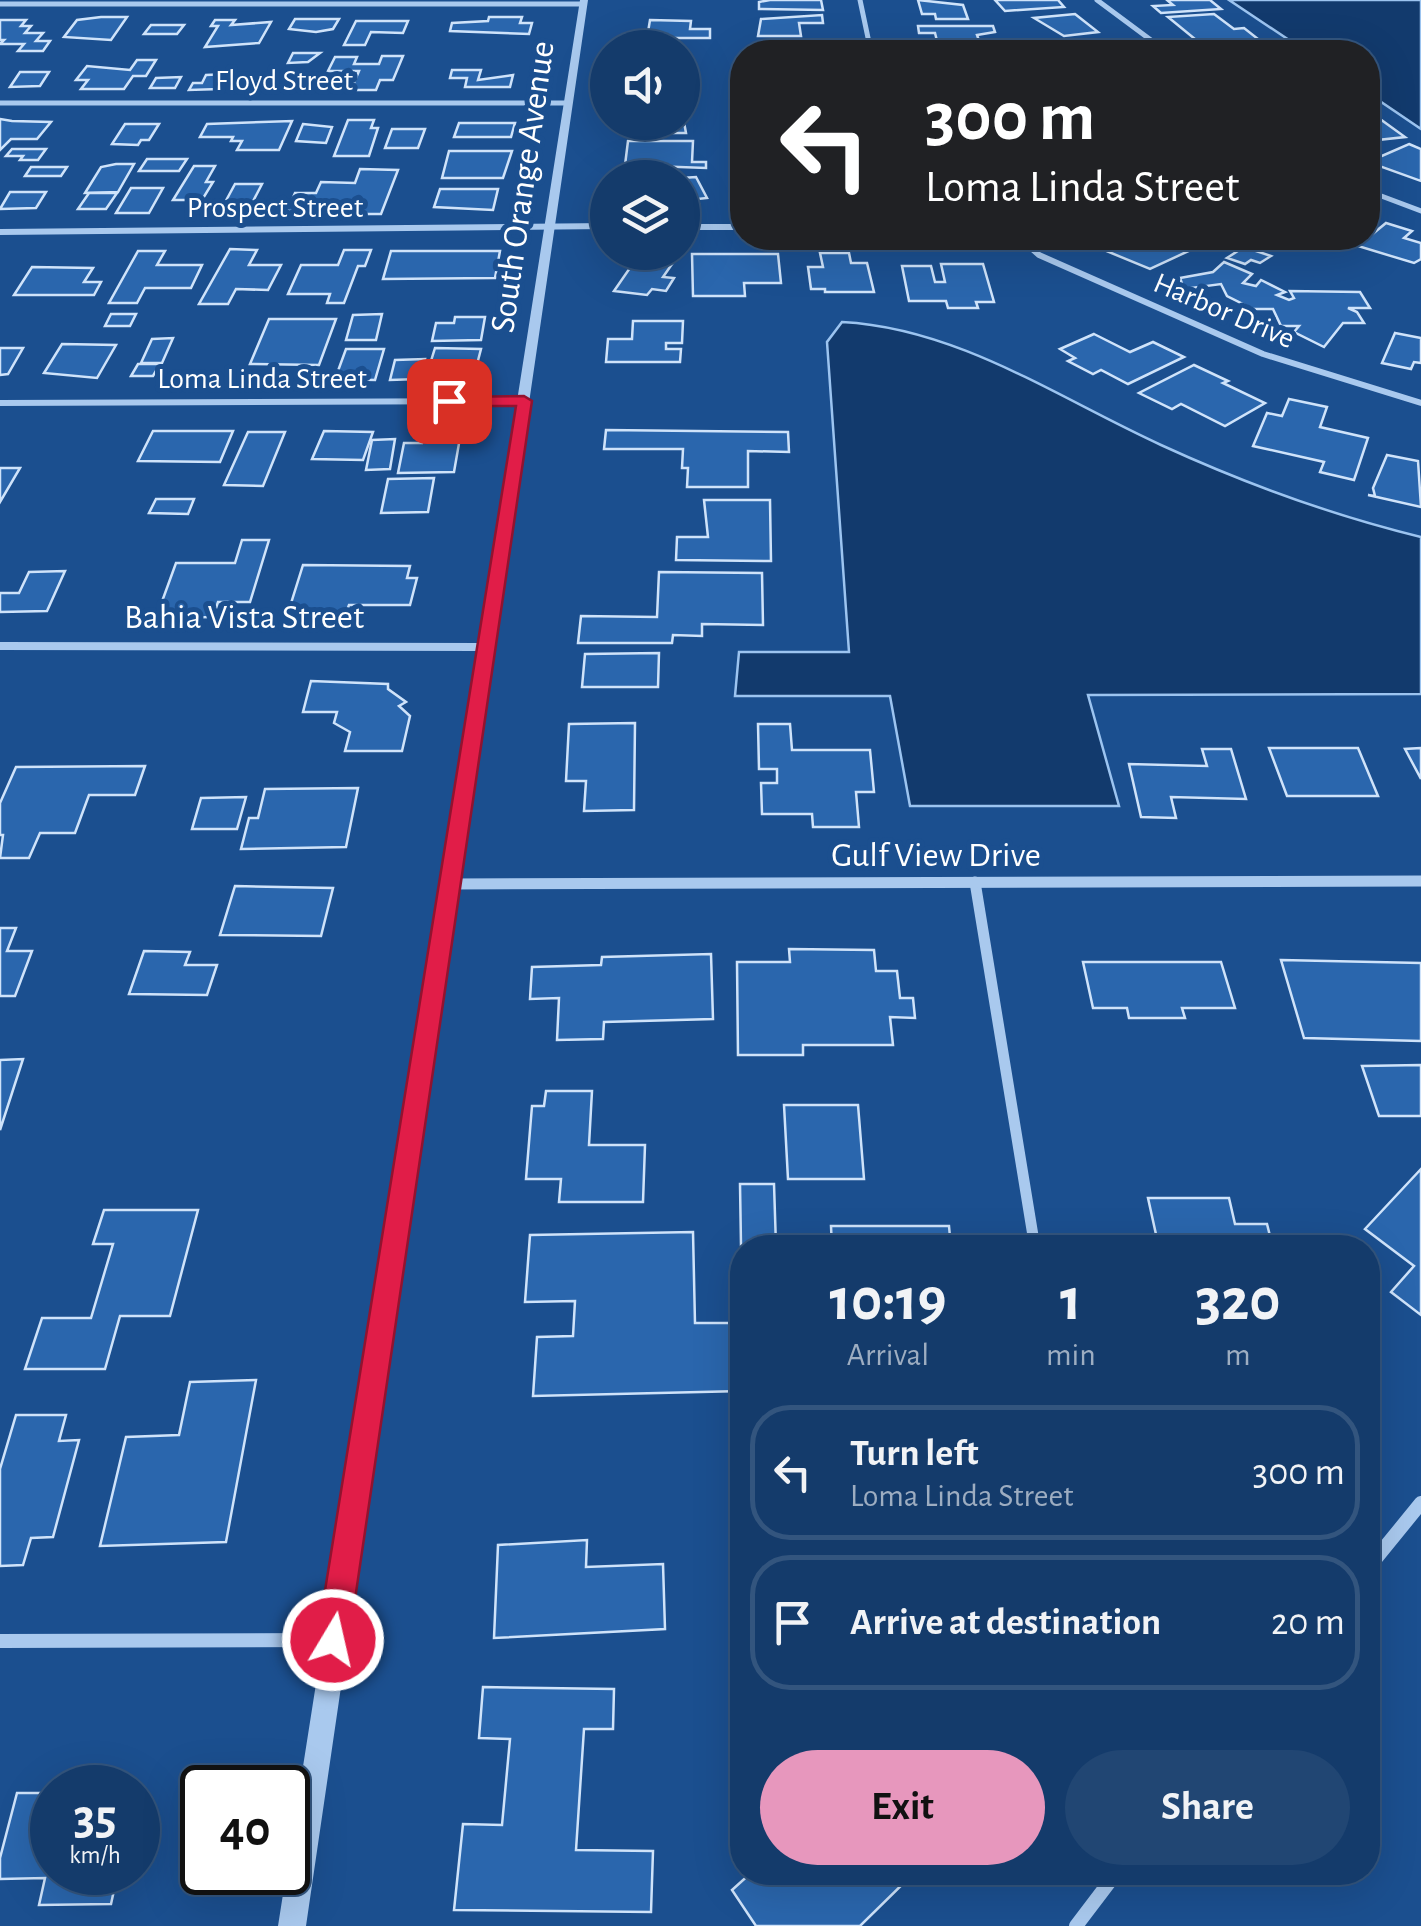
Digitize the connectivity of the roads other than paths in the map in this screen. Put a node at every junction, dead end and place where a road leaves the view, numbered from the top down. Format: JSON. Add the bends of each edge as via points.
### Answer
{"nodes":[{"id":1,"x":860,"y":0,"type":"edge"},
{"id":2,"x":1097,"y":0,"type":"edge"},
{"id":3,"x":584,"y":2,"type":"edge"},
{"id":4,"x":0,"y":4,"type":"edge"},
{"id":5,"x":868,"y":40,"type":"edge"},
{"id":6,"x":1151,"y":40,"type":"edge"},
{"id":7,"x":0,"y":103,"type":"edge"},
{"id":8,"x":569,"y":103,"type":"junction"},
{"id":9,"x":1380,"y":196,"type":"edge"},
{"id":10,"x":1421,"y":211,"type":"edge"},
{"id":11,"x":700,"y":226,"type":"edge"},
{"id":12,"x":590,"y":227,"type":"edge"},
{"id":13,"x":730,"y":227,"type":"edge"},
{"id":14,"x":550,"y":228,"type":"junction"},
{"id":15,"x":0,"y":232,"type":"edge"},
{"id":16,"x":1034,"y":250,"type":"edge"},
{"id":17,"x":524,"y":401,"type":"junction"},
{"id":18,"x":0,"y":403,"type":"edge"},
{"id":19,"x":1421,"y":403,"type":"edge"},
{"id":20,"x":0,"y":646,"type":"edge"},
{"id":21,"x":488,"y":648,"type":"junction"},
{"id":22,"x":1421,"y":880,"type":"edge"},
{"id":23,"x":975,"y":882,"type":"junction"},
{"id":24,"x":450,"y":884,"type":"junction"},
{"id":25,"x":1033,"y":1235,"type":"edge"},
{"id":26,"x":1421,"y":1503,"type":"edge"},
{"id":27,"x":1380,"y":1553,"type":"edge"},
{"id":28,"x":333,"y":1640,"type":"junction"},
{"id":29,"x":0,"y":1641,"type":"edge"},
{"id":30,"x":1107,"y":1885,"type":"edge"},
{"id":31,"x":292,"y":1926,"type":"edge"},
{"id":32,"x":1076,"y":1926,"type":"edge"}],
"edges":[{"from":1,"to":5,"type":"street"},
{"from":2,"to":6,"type":"street"},
{"from":3,"to":4,"type":"street"},
{"from":3,"to":8,"type":"street","name":"South Orange Avenue"},
{"from":7,"to":8,"type":"street","name":"Floyd Street"},
{"from":8,"to":14,"type":"street","name":"South Orange Avenue"},
{"from":9,"to":10,"type":"street"},
{"from":11,"to":13,"type":"street"},
{"from":12,"to":14,"type":"street"},
{"from":14,"to":15,"type":"street","name":"Prospect Street"},
{"from":14,"to":17,"type":"street","name":"South Orange Avenue"},
{"from":16,"to":19,"type":"street","name":"Harbor Drive","via":[[1263,354]]},
{"from":17,"to":18,"type":"street","name":"Loma Linda Street"},
{"from":17,"to":21,"type":"street","name":"South Orange Avenue"},
{"from":20,"to":21,"type":"street","name":"Bahia Vista Street"},
{"from":21,"to":24,"type":"street","name":"South Orange Avenue"},
{"from":22,"to":23,"type":"street","name":"Gulf View Drive"},
{"from":23,"to":24,"type":"street","name":"Gulf View Drive"},
{"from":23,"to":25,"type":"street"},
{"from":24,"to":28,"type":"street","name":"South Orange Avenue"},
{"from":26,"to":27,"type":"street"},
{"from":28,"to":29,"type":"street"},
{"from":28,"to":31,"type":"street","name":"South Orange Avenue"},
{"from":30,"to":32,"type":"street"}]}
